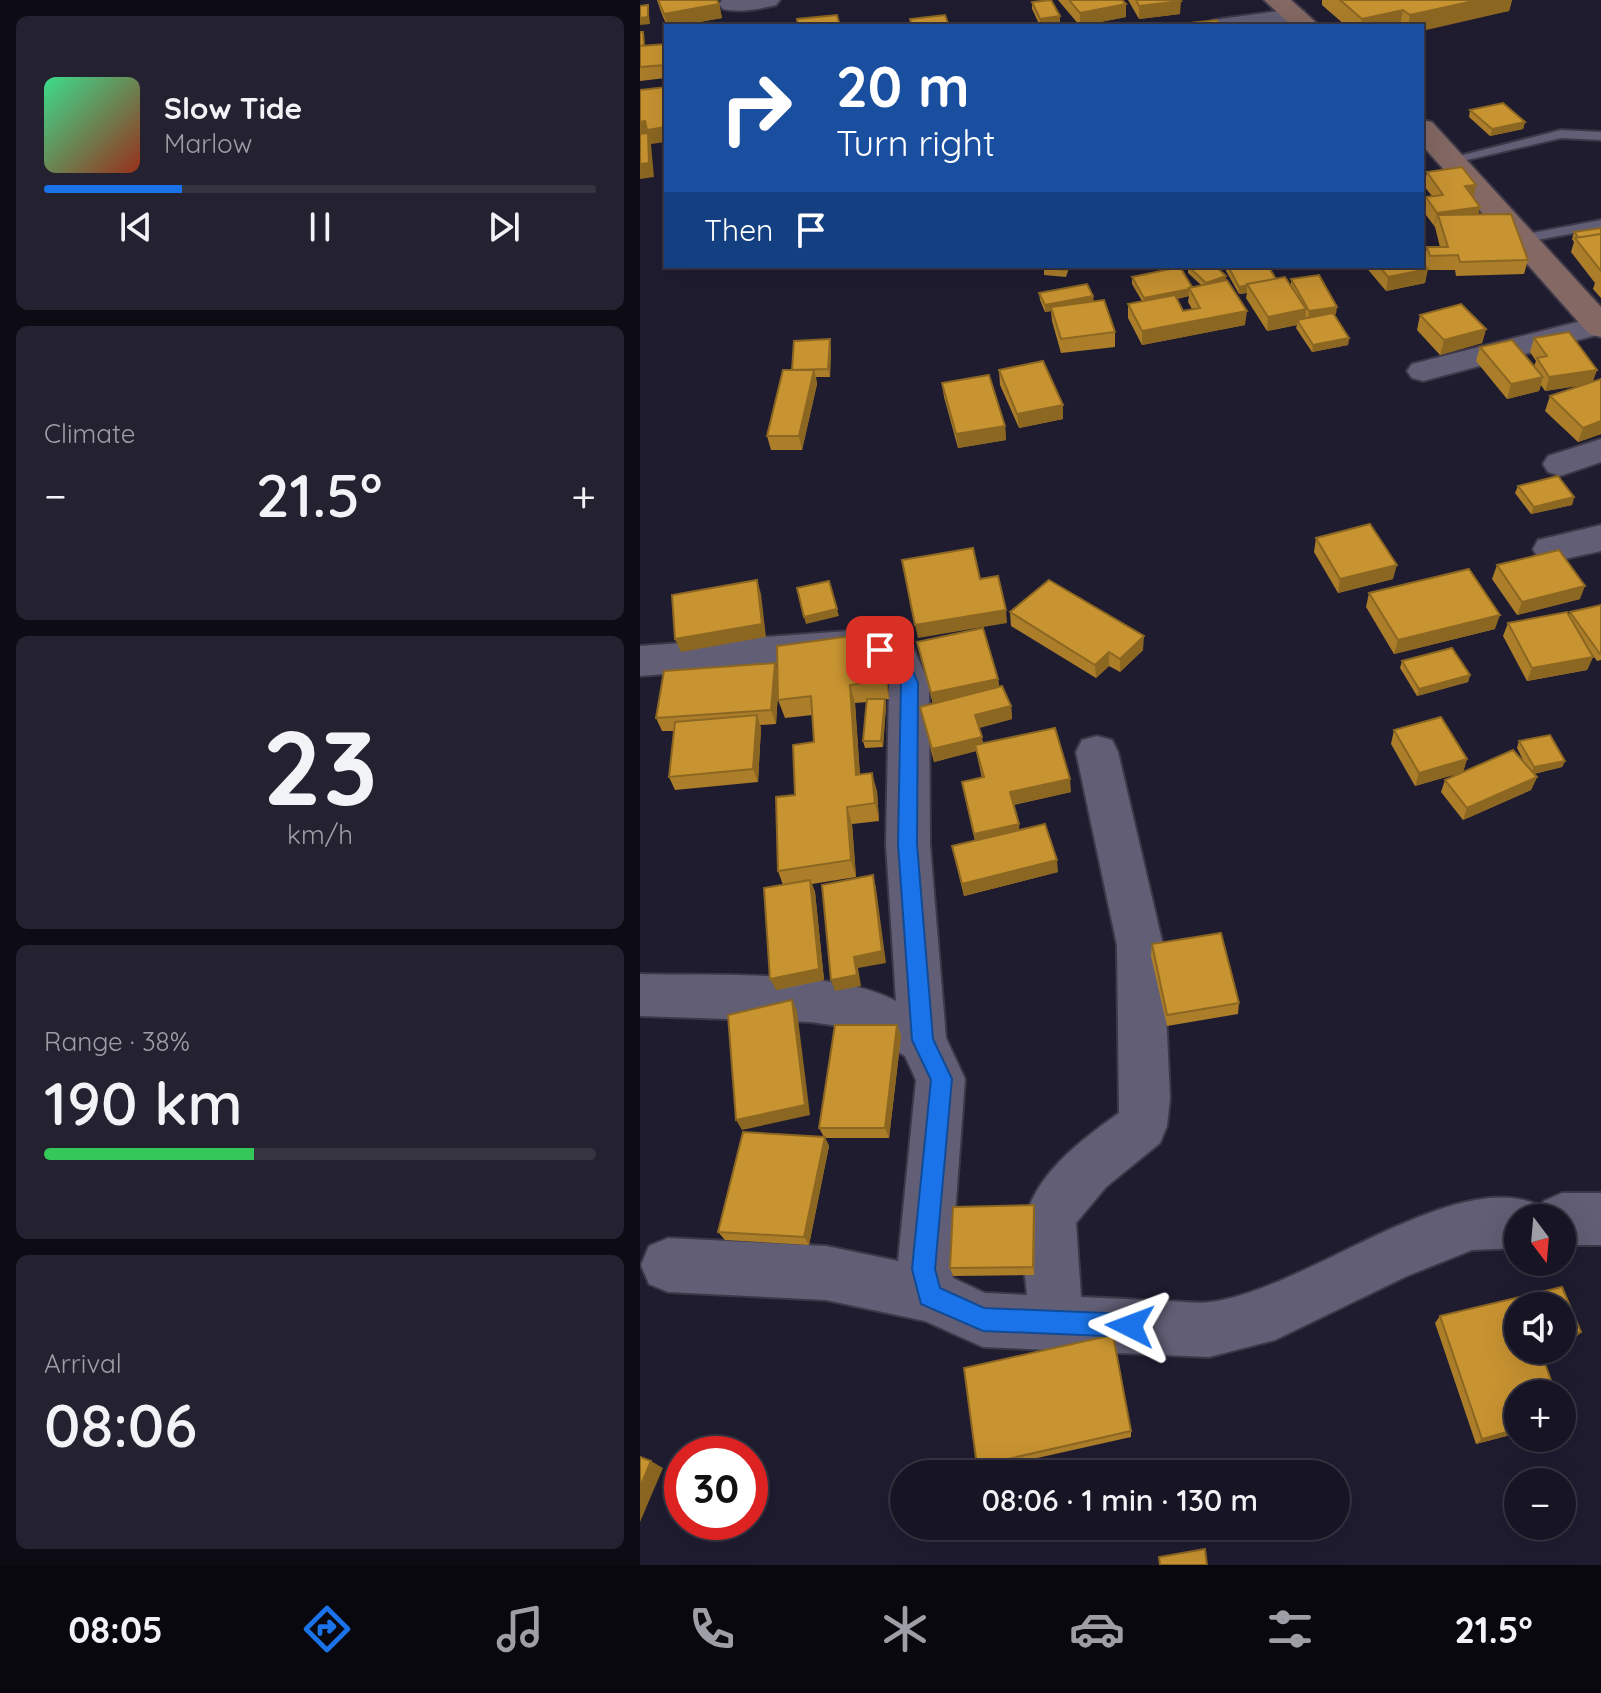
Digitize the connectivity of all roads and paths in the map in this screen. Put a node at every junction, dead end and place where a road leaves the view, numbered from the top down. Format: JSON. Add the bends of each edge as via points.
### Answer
{"nodes":[{"id":1,"x":768,"y":0,"type":"edge"},
{"id":2,"x":731,"y":10,"type":"edge"},
{"id":3,"x":1293,"y":14,"type":"edge"},
{"id":4,"x":1232,"y":24,"type":"edge"},
{"id":5,"x":1424,"y":130,"type":"edge"},
{"id":6,"x":1601,"y":136,"type":"edge"},
{"id":7,"x":1450,"y":160,"type":"junction"},
{"id":8,"x":1601,"y":224,"type":"edge"},
{"id":9,"x":1522,"y":239,"type":"junction"},
{"id":10,"x":1600,"y":326,"type":"edge"},
{"id":11,"x":1423,"y":371,"type":"dead end"},
{"id":12,"x":1601,"y":450,"type":"edge"},
{"id":13,"x":1560,"y":464,"type":"dead end"},
{"id":14,"x":1601,"y":538,"type":"edge"},
{"id":15,"x":1551,"y":549,"type":"edge"},
{"id":16,"x":640,"y":661,"type":"edge"},
{"id":17,"x":1097,"y":752,"type":"dead end"},
{"id":18,"x":640,"y":995,"type":"edge"},
{"id":19,"x":922,"y":1040,"type":"junction"},
{"id":20,"x":1576,"y":1219,"type":"edge"},
{"id":21,"x":1601,"y":1219,"type":"edge"},
{"id":22,"x":1504,"y":1223,"type":"edge"},
{"id":23,"x":668,"y":1265,"type":"dead end"},
{"id":24,"x":930,"y":1295,"type":"junction"},
{"id":25,"x":1057,"y":1322,"type":"junction"}],
"edges":[{"from":1,"to":2,"type":"street"},
{"from":3,"to":4,"type":"street"},
{"from":5,"to":7,"type":"main road"},
{"from":6,"to":7,"type":"lane","via":[[1561,134]]},
{"from":7,"to":9,"type":"main road"},
{"from":8,"to":9,"type":"lane"},
{"from":9,"to":10,"type":"main road"},
{"from":10,"to":11,"type":"street"},
{"from":12,"to":13,"type":"street"},
{"from":14,"to":15,"type":"street"},
{"from":16,"to":19,"type":"street","via":[[862,644],[898,655],[909,683],[908,844]]},
{"from":17,"to":25,"type":"street","via":[[1140,945],[1145,1098],[1142,1126],[1077,1180],[1050,1221]]},
{"from":18,"to":19,"type":"street","via":[[811,1001],[866,1009]]},
{"from":19,"to":24,"type":"street","via":[[941,1079],[924,1269]]},
{"from":20,"to":21,"type":"street"},
{"from":22,"to":25,"type":"street","via":[[1472,1224],[1391,1256],[1275,1313],[1209,1330]]},
{"from":23,"to":24,"type":"street","via":[[826,1273]]},
{"from":24,"to":25,"type":"street","via":[[983,1320]]}]}
